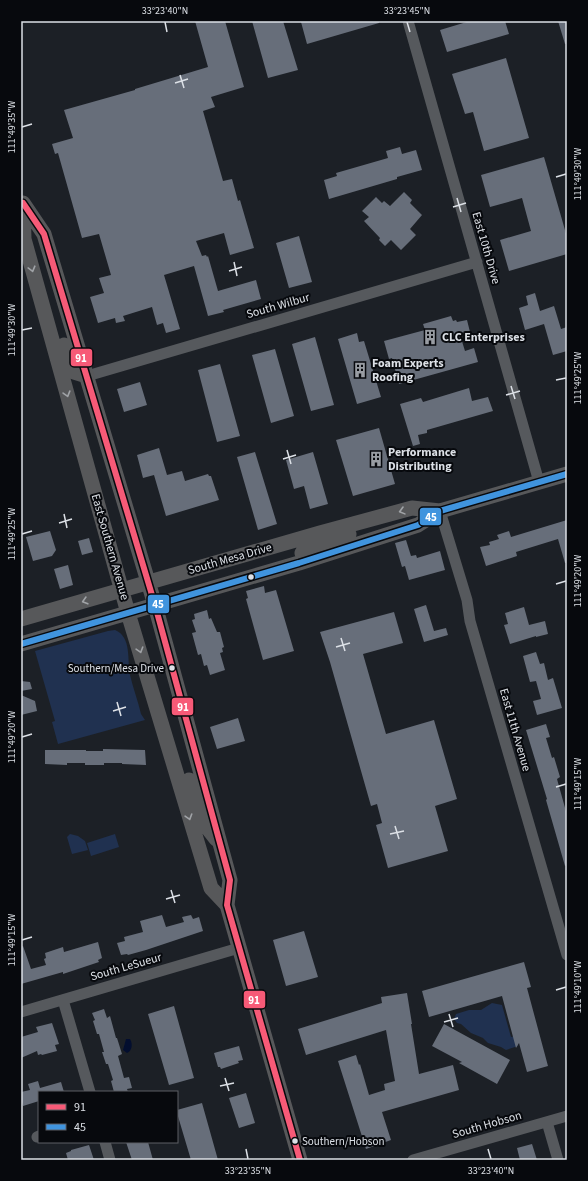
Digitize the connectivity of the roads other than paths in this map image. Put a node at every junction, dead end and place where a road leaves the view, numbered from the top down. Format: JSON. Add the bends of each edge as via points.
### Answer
{"nodes":[{"id":1,"x":408,"y":21,"type":"edge"},
{"id":2,"x":22,"y":199,"type":"edge"},
{"id":3,"x":477,"y":262,"type":"junction"},
{"id":4,"x":38,"y":291,"type":"junction"},
{"id":5,"x":87,"y":376,"type":"junction"},
{"id":6,"x":567,"y":474,"type":"edge"},
{"id":7,"x":540,"y":482,"type":"junction"},
{"id":8,"x":440,"y":511,"type":"junction"},
{"id":9,"x":361,"y":522,"type":"junction"},
{"id":10,"x":278,"y":569,"type":"junction"},
{"id":11,"x":148,"y":583,"type":"junction"},
{"id":12,"x":122,"y":590,"type":"junction"},
{"id":13,"x":155,"y":605,"type":"junction"},
{"id":14,"x":128,"y":613,"type":"junction"},
{"id":15,"x":21,"y":619,"type":"edge"},
{"id":16,"x":21,"y":644,"type":"edge"},
{"id":17,"x":170,"y":752,"type":"junction"},
{"id":18,"x":220,"y":844,"type":"junction"},
{"id":19,"x":227,"y":905,"type":"junction"},
{"id":20,"x":239,"y":948,"type":"junction"},
{"id":21,"x":567,"y":955,"type":"edge"},
{"id":22,"x":64,"y":1000,"type":"junction"},
{"id":23,"x":21,"y":1012,"type":"edge"},
{"id":24,"x":90,"y":1091,"type":"edge"},
{"id":25,"x":567,"y":1116,"type":"edge"},
{"id":26,"x":547,"y":1122,"type":"junction"},
{"id":27,"x":104,"y":1143,"type":"edge"},
{"id":28,"x":444,"y":1156,"type":"edge"},
{"id":29,"x":110,"y":1160,"type":"edge"},
{"id":30,"x":300,"y":1160,"type":"edge"},
{"id":31,"x":413,"y":1160,"type":"edge"},
{"id":32,"x":558,"y":1160,"type":"edge"}],
"edges":[{"from":1,"to":3,"type":"street","name":"East 10th Drive"},
{"from":2,"to":4,"type":"main road","name":"East Southern Avenue","one_way":true,"via":[[24,239]]},
{"from":2,"to":5,"type":"main road","name":"East Southern Avenue","via":[[44,234]]},
{"from":3,"to":5,"type":"street","name":"South Wilbur"},
{"from":3,"to":7,"type":"street","name":"East 10th Drive"},
{"from":4,"to":5,"type":"main road","via":[[48,301],[74,372]]},
{"from":4,"to":12,"type":"main road","name":"East Southern Avenue","one_way":true},
{"from":5,"to":11,"type":"main road","name":"East Southern Avenue"},
{"from":6,"to":7,"type":"main road","name":"South Mesa Drive"},
{"from":7,"to":8,"type":"main road","name":"South Mesa Drive"},
{"from":8,"to":9,"type":"main road","name":"South Mesa Drive","one_way":true,"via":[[412,508]]},
{"from":8,"to":10,"type":"main road","name":"South Mesa Drive","via":[[418,525]]},
{"from":8,"to":21,"type":"street","name":"East 11th Avenue"},
{"from":9,"to":10,"type":"main road","via":[[349,534],[294,556]]},
{"from":9,"to":11,"type":"main road","name":"South Mesa Drive"},
{"from":10,"to":13,"type":"main road","name":"South Mesa Drive"},
{"from":11,"to":12,"type":"main road","name":"South Mesa Drive"},
{"from":11,"to":13,"type":"main road","name":"East Southern Avenue"},
{"from":12,"to":14,"type":"main road","name":"East Southern Avenue"},
{"from":12,"to":15,"type":"main road","name":"South Mesa Drive","one_way":true},
{"from":13,"to":14,"type":"main road","name":"South Mesa Drive"},
{"from":13,"to":18,"type":"main road","name":"East Southern Avenue"},
{"from":14,"to":16,"type":"main road","name":"South Mesa Drive"},
{"from":14,"to":17,"type":"main road","name":"East Southern Avenue","one_way":true},
{"from":17,"to":18,"type":"main road","via":[[180,761],[202,821]]},
{"from":17,"to":19,"type":"main road","name":"East Southern Avenue","one_way":true,"via":[[211,888]]},
{"from":18,"to":19,"type":"main road","name":"East Southern Avenue","via":[[230,880]]},
{"from":19,"to":20,"type":"main road","name":"East Southern Avenue"},
{"from":20,"to":22,"type":"street","name":"South LeSueur"},
{"from":20,"to":30,"type":"main road","name":"East Southern Avenue"},
{"from":22,"to":23,"type":"street","name":"South LeSueur"},
{"from":22,"to":24,"type":"street"},
{"from":25,"to":26,"type":"street","name":"South Hobson"},
{"from":26,"to":28,"type":"street","name":"South Hobson"},
{"from":26,"to":32,"type":"street"},
{"from":27,"to":29,"type":"street"},
{"from":28,"to":31,"type":"street","name":"South Hobson"}]}
